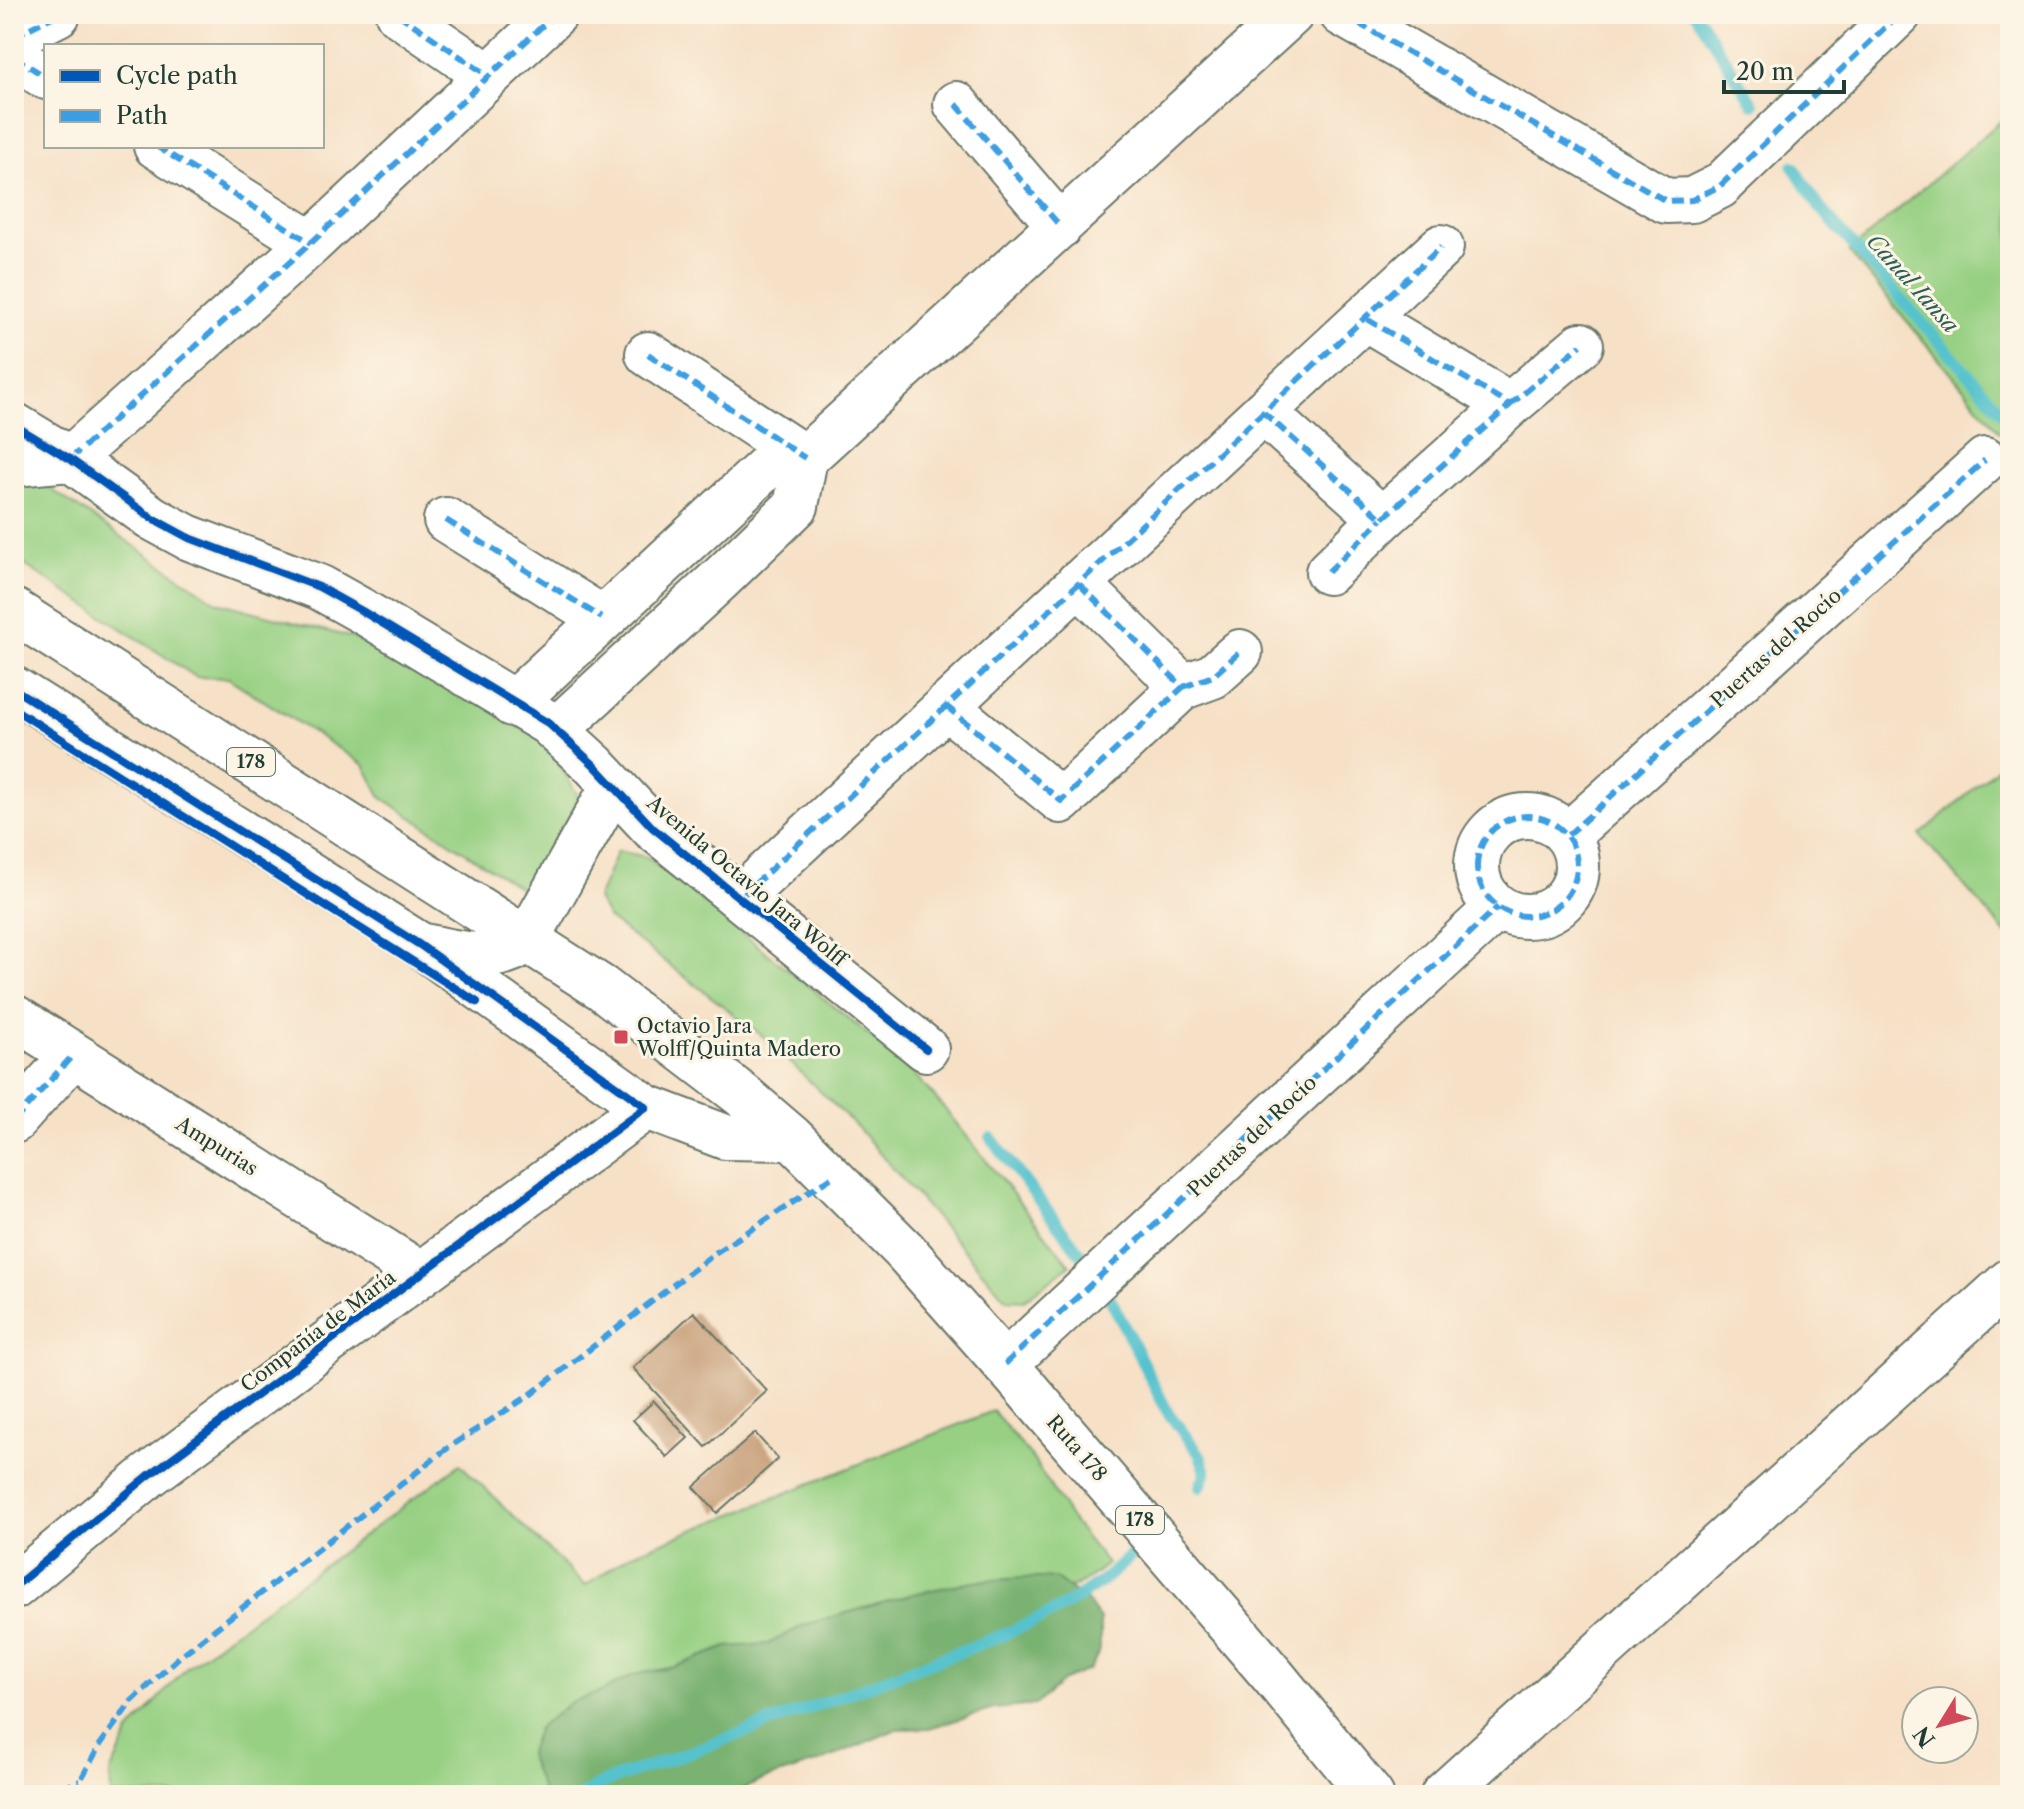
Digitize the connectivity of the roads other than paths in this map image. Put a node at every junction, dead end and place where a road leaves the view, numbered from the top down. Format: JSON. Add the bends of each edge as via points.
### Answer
{"nodes":[{"id":1,"x":58,"y":14,"type":"edge"},
{"id":2,"x":398,"y":14,"type":"edge"},
{"id":3,"x":555,"y":14,"type":"edge"},
{"id":4,"x":1291,"y":14,"type":"edge"},
{"id":5,"x":1342,"y":14,"type":"edge"},
{"id":6,"x":1899,"y":14,"type":"edge"},
{"id":7,"x":14,"y":36,"type":"edge"},
{"id":8,"x":14,"y":57,"type":"edge"},
{"id":9,"x":487,"y":75,"type":"junction"},
{"id":10,"x":44,"y":76,"type":"edge"},
{"id":11,"x":956,"y":104,"type":"dead end"},
{"id":12,"x":159,"y":148,"type":"edge"},
{"id":13,"x":1060,"y":226,"type":"junction"},
{"id":14,"x":311,"y":243,"type":"junction"},
{"id":15,"x":1441,"y":247,"type":"dead end"},
{"id":16,"x":1365,"y":318,"type":"junction"},
{"id":17,"x":1581,"y":345,"type":"dead end"},
{"id":18,"x":648,"y":354,"type":"dead end"},
{"id":19,"x":1510,"y":405,"type":"junction"},
{"id":20,"x":1263,"y":412,"type":"junction"},
{"id":21,"x":14,"y":425,"type":"edge"},
{"id":22,"x":805,"y":458,"type":"junction"},
{"id":23,"x":70,"y":459,"type":"junction"},
{"id":24,"x":1985,"y":460,"type":"dead end"},
{"id":25,"x":14,"y":464,"type":"edge"},
{"id":26,"x":1382,"y":519,"type":"junction"},
{"id":27,"x":446,"y":520,"type":"dead end"},
{"id":28,"x":684,"y":543,"type":"junction"},
{"id":29,"x":1328,"y":572,"type":"dead end"},
{"id":30,"x":719,"y":580,"type":"junction"},
{"id":31,"x":1078,"y":583,"type":"junction"},
{"id":32,"x":14,"y":611,"type":"edge"},
{"id":33,"x":602,"y":618,"type":"junction"},
{"id":34,"x":1240,"y":652,"type":"dead end"},
{"id":35,"x":1183,"y":687,"type":"junction"},
{"id":36,"x":14,"y":689,"type":"edge"},
{"id":37,"x":512,"y":704,"type":"junction"},
{"id":38,"x":946,"y":706,"type":"junction"},
{"id":39,"x":556,"y":730,"type":"junction"},
{"id":40,"x":613,"y":786,"type":"junction"},
{"id":41,"x":1568,"y":835,"type":"junction"},
{"id":42,"x":741,"y":897,"type":"junction"},
{"id":43,"x":1498,"y":907,"type":"junction"},
{"id":44,"x":527,"y":940,"type":"junction"},
{"id":45,"x":420,"y":945,"type":"junction"},
{"id":46,"x":14,"y":1017,"type":"edge"},
{"id":47,"x":926,"y":1049,"type":"dead end"},
{"id":48,"x":73,"y":1055,"type":"junction"},
{"id":49,"x":646,"y":1107,"type":"junction"},
{"id":50,"x":14,"y":1121,"type":"edge"},
{"id":51,"x":792,"y":1138,"type":"junction"},
{"id":52,"x":421,"y":1274,"type":"junction"},
{"id":53,"x":2010,"y":1281,"type":"edge"},
{"id":54,"x":1005,"y":1364,"type":"junction"},
{"id":55,"x":14,"y":1587,"type":"edge"},
{"id":56,"x":1371,"y":1795,"type":"edge"},
{"id":57,"x":1443,"y":1795,"type":"edge"}],
"edges":[{"from":1,"to":7,"type":"street"},
{"from":2,"to":9,"type":"street"},
{"from":3,"to":9,"type":"street"},
{"from":4,"to":13,"type":"street"},
{"from":5,"to":6,"type":"street","via":[[1666,201],[1692,200],[1720,186]]},
{"from":8,"to":10,"type":"street"},
{"from":9,"to":14,"type":"street"},
{"from":11,"to":13,"type":"street"},
{"from":12,"to":14,"type":"street"},
{"from":13,"to":22,"type":"street"},
{"from":14,"to":23,"type":"street"},
{"from":15,"to":16,"type":"street"},
{"from":16,"to":19,"type":"street"},
{"from":16,"to":20,"type":"street"},
{"from":17,"to":19,"type":"street"},
{"from":18,"to":22,"type":"street"},
{"from":19,"to":26,"type":"street"},
{"from":20,"to":26,"type":"street"},
{"from":20,"to":31,"type":"street"},
{"from":21,"to":23,"type":"street","name":"Avenida Octavio Jara Wolff"},
{"from":22,"to":28,"type":"street","via":[[771,463]]},
{"from":22,"to":30,"type":"street","via":[[796,506]]},
{"from":23,"to":25,"type":"street"},
{"from":23,"to":37,"type":"street","name":"Avenida Octavio Jara Wolff","via":[[152,518],[187,537],[319,587]]},
{"from":24,"to":41,"type":"street","name":"Puertas del Rocío"},
{"from":26,"to":29,"type":"street"},
{"from":27,"to":33,"type":"street"},
{"from":28,"to":30,"type":"street"},
{"from":28,"to":33,"type":"street"},
{"from":30,"to":39,"type":"street"},
{"from":31,"to":35,"type":"street"},
{"from":31,"to":38,"type":"street"},
{"from":32,"to":44,"type":"street","number":"178"},
{"from":33,"to":37,"type":"street"},
{"from":34,"to":35,"type":"street","via":[[1213,676]]},
{"from":35,"to":38,"type":"street","via":[[1061,801]]},
{"from":36,"to":45,"type":"street"},
{"from":37,"to":39,"type":"street","name":"Avenida Octavio Jara Wolff"},
{"from":38,"to":42,"type":"street"},
{"from":39,"to":40,"type":"street","name":"Avenida Octavio Jara Wolff"},
{"from":40,"to":42,"type":"street","name":"Avenida Octavio Jara Wolff","via":[[653,828]]},
{"from":40,"to":44,"type":"street"},
{"from":41,"to":43,"type":"street","via":[[1578,859],[1577,872],[1559,906],[1522,916]]},
{"from":41,"to":43,"type":"street","via":[[1539,817],[1521,816],[1491,831],[1481,845],[1477,870],[1486,895]]},
{"from":42,"to":47,"type":"street","name":"Avenida Octavio Jara Wolff"},
{"from":43,"to":54,"type":"street","name":"Puertas del Rocío"},
{"from":44,"to":45,"type":"street","via":[[496,956]]},
{"from":44,"to":51,"type":"street","number":"178","via":[[602,988]]},
{"from":45,"to":49,"type":"street"},
{"from":46,"to":48,"type":"street","name":"Ampurias"},
{"from":48,"to":50,"type":"street"},
{"from":48,"to":52,"type":"street","name":"Ampurias"},
{"from":49,"to":51,"type":"street","via":[[725,1137]]},
{"from":49,"to":52,"type":"street","name":"Compañía de María"},
{"from":51,"to":54,"type":"street","name":"Ruta 178","number":"178","via":[[904,1250]]},
{"from":52,"to":55,"type":"street","name":"Compañía de María","via":[[148,1476]]},
{"from":53,"to":57,"type":"street"},
{"from":54,"to":56,"type":"street","name":"Ruta 178","number":"178"}]}
